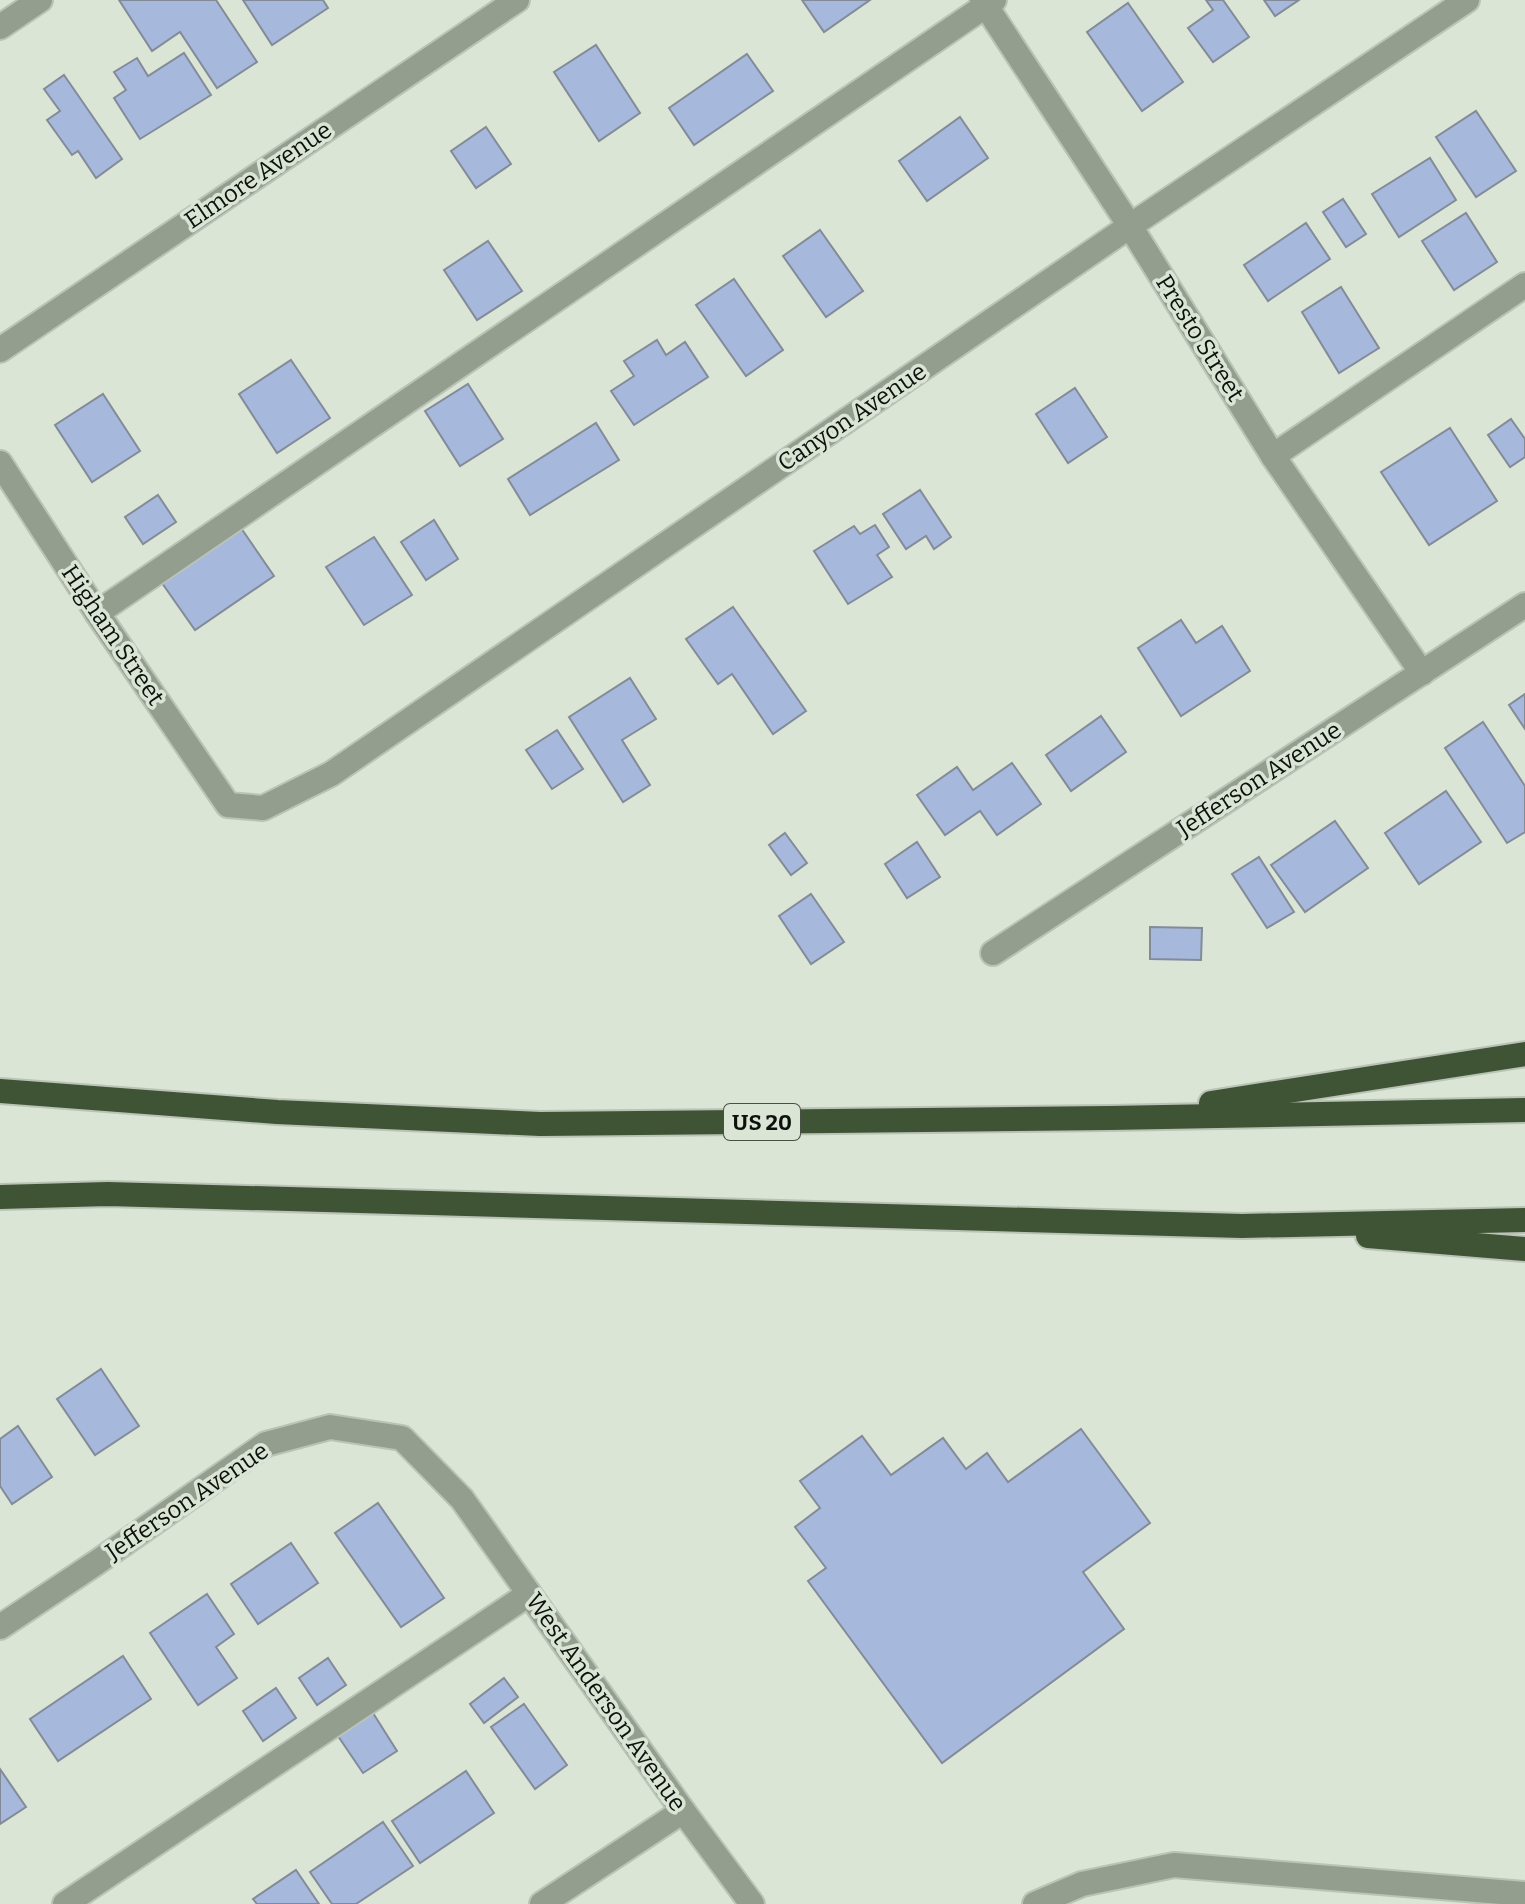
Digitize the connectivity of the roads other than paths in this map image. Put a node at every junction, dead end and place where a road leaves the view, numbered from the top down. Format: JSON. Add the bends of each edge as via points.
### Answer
{"nodes":[{"id":1,"x":40,"y":0,"type":"edge"},
{"id":2,"x":517,"y":0,"type":"edge"},
{"id":3,"x":1467,"y":0,"type":"edge"},
{"id":4,"x":987,"y":2,"type":"edge"},
{"id":5,"x":0,"y":27,"type":"edge"},
{"id":6,"x":1130,"y":226,"type":"junction"},
{"id":7,"x":1525,"y":285,"type":"edge"},
{"id":8,"x":0,"y":350,"type":"edge"},
{"id":9,"x":1273,"y":456,"type":"junction"},
{"id":10,"x":0,"y":463,"type":"edge"},
{"id":11,"x":1525,"y":605,"type":"edge"},
{"id":12,"x":97,"y":613,"type":"junction"},
{"id":13,"x":1422,"y":673,"type":"junction"},
{"id":14,"x":228,"y":805,"type":"joint"},
{"id":15,"x":993,"y":953,"type":"dead end"},
{"id":16,"x":1525,"y":1054,"type":"edge"},
{"id":17,"x":0,"y":1091,"type":"edge"},
{"id":18,"x":1525,"y":1110,"type":"edge"},
{"id":19,"x":1110,"y":1118,"type":"junction"},
{"id":20,"x":0,"y":1181,"type":"edge"},
{"id":21,"x":108,"y":1194,"type":"junction"},
{"id":22,"x":0,"y":1197,"type":"edge"},
{"id":23,"x":1525,"y":1220,"type":"edge"},
{"id":24,"x":1242,"y":1226,"type":"junction"},
{"id":25,"x":1525,"y":1249,"type":"edge"},
{"id":26,"x":462,"y":1499,"type":"joint"},
{"id":27,"x":529,"y":1594,"type":"junction"},
{"id":28,"x":0,"y":1627,"type":"edge"},
{"id":29,"x":683,"y":1811,"type":"junction"},
{"id":30,"x":1525,"y":1894,"type":"edge"},
{"id":31,"x":65,"y":1904,"type":"edge"},
{"id":32,"x":542,"y":1904,"type":"edge"},
{"id":33,"x":752,"y":1904,"type":"edge"},
{"id":34,"x":1035,"y":1904,"type":"edge"}],
"edges":[{"from":1,"to":5,"type":"street"},
{"from":2,"to":8,"type":"street","name":"Elmore Avenue"},
{"from":3,"to":6,"type":"street","name":"Canyon Avenue"},
{"from":4,"to":6,"type":"street","name":"Presto Street"},
{"from":4,"to":12,"type":"street"},
{"from":6,"to":9,"type":"street","name":"Presto Street"},
{"from":6,"to":14,"type":"street","name":"Canyon Avenue","via":[[331,774],[263,808]]},
{"from":7,"to":9,"type":"street"},
{"from":9,"to":13,"type":"street","name":"Presto Street"},
{"from":10,"to":12,"type":"street","name":"Higham Street"},
{"from":11,"to":13,"type":"street","name":"Jefferson Avenue"},
{"from":12,"to":14,"type":"street","name":"Higham Street"},
{"from":13,"to":15,"type":"street","name":"Jefferson Avenue"},
{"from":16,"to":19,"type":"highway"},
{"from":17,"to":19,"type":"highway","number":"US 20","via":[[277,1112],[540,1124]]},
{"from":18,"to":19,"type":"highway","number":"US 20"},
{"from":20,"to":21,"type":"highway"},
{"from":21,"to":22,"type":"highway"},
{"from":21,"to":24,"type":"highway"},
{"from":23,"to":24,"type":"highway"},
{"from":24,"to":25,"type":"highway"},
{"from":26,"to":27,"type":"street","name":"West Anderson Avenue"},
{"from":26,"to":28,"type":"street","name":"Jefferson Avenue","via":[[402,1438],[330,1427],[266,1444]]},
{"from":27,"to":29,"type":"street","name":"West Anderson Avenue"},
{"from":27,"to":31,"type":"street"},
{"from":29,"to":32,"type":"street"},
{"from":29,"to":33,"type":"street","name":"West Anderson Avenue"},
{"from":30,"to":34,"type":"street","via":[[1174,1865],[1082,1884]]}]}
